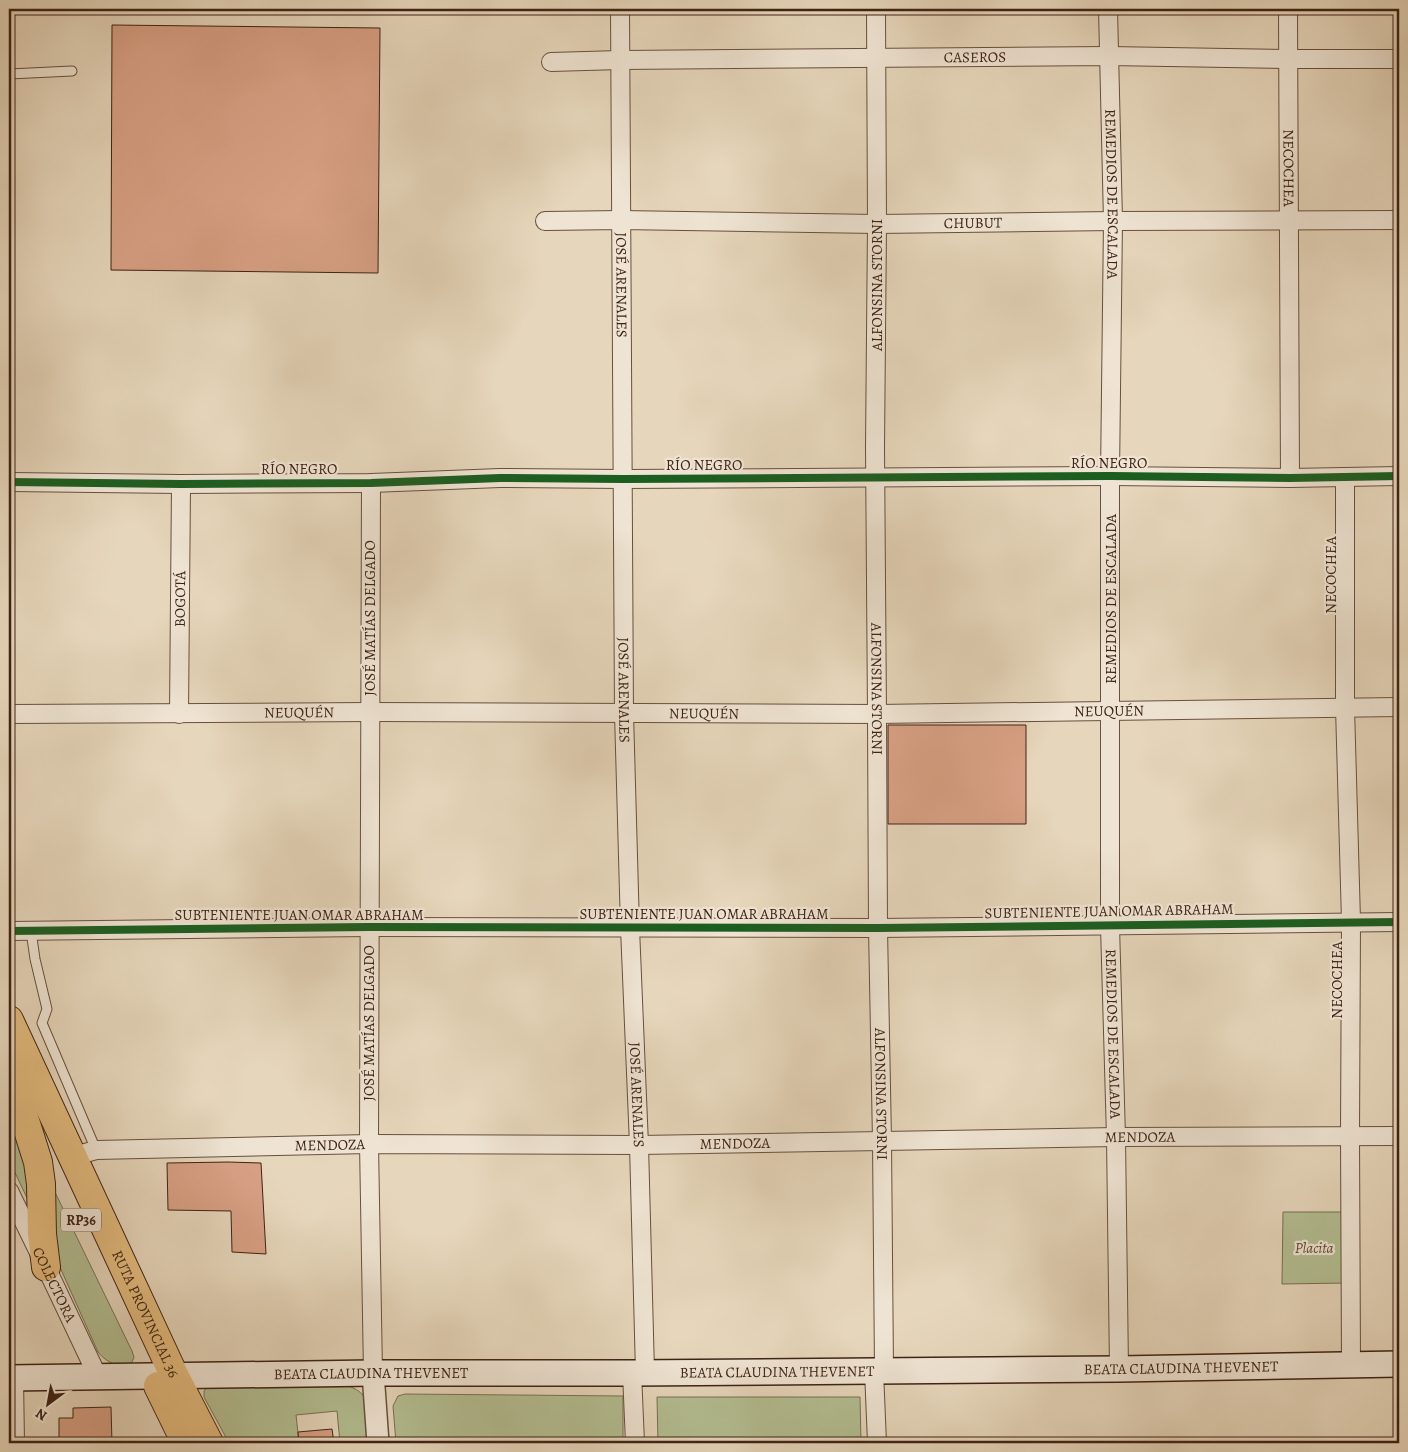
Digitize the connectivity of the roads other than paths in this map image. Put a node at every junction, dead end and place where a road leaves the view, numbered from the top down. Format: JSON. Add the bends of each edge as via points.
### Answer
{"nodes":[{"id":1,"x":620,"y":9,"type":"edge"},
{"id":2,"x":876,"y":9,"type":"edge"},
{"id":3,"x":1108,"y":9,"type":"edge"},
{"id":4,"x":1288,"y":9,"type":"edge"},
{"id":5,"x":1109,"y":56,"type":"junction"},
{"id":6,"x":876,"y":57,"type":"junction"},
{"id":7,"x":1288,"y":59,"type":"junction"},
{"id":8,"x":1399,"y":59,"type":"edge"},
{"id":9,"x":620,"y":60,"type":"junction"},
{"id":10,"x":551,"y":62,"type":"dead end"},
{"id":11,"x":72,"y":71,"type":"dead end"},
{"id":12,"x":9,"y":74,"type":"edge"},
{"id":13,"x":621,"y":220,"type":"junction"},
{"id":14,"x":1399,"y":220,"type":"edge"},
{"id":15,"x":545,"y":221,"type":"dead end"},
{"id":16,"x":1113,"y":221,"type":"junction"},
{"id":17,"x":1288,"y":221,"type":"junction"},
{"id":18,"x":877,"y":224,"type":"junction"},
{"id":19,"x":1110,"y":476,"type":"junction"},
{"id":20,"x":1345,"y":476,"type":"junction"},
{"id":21,"x":1399,"y":476,"type":"edge"},
{"id":22,"x":876,"y":477,"type":"junction"},
{"id":23,"x":1290,"y":478,"type":"junction"},
{"id":24,"x":623,"y":479,"type":"junction"},
{"id":25,"x":9,"y":482,"type":"edge"},
{"id":26,"x":371,"y":483,"type":"junction"},
{"id":27,"x":181,"y":484,"type":"junction"},
{"id":28,"x":1345,"y":707,"type":"junction"},
{"id":29,"x":1399,"y":707,"type":"edge"},
{"id":30,"x":1111,"y":710,"type":"junction"},
{"id":31,"x":370,"y":712,"type":"junction"},
{"id":32,"x":624,"y":713,"type":"junction"},
{"id":33,"x":9,"y":714,"type":"edge"},
{"id":34,"x":179,"y":714,"type":"junction"},
{"id":35,"x":876,"y":714,"type":"junction"},
{"id":36,"x":1352,"y":921,"type":"junction"},
{"id":37,"x":1399,"y":922,"type":"edge"},
{"id":38,"x":1110,"y":926,"type":"junction"},
{"id":39,"x":369,"y":927,"type":"junction"},
{"id":40,"x":630,"y":928,"type":"junction"},
{"id":41,"x":878,"y":928,"type":"junction"},
{"id":42,"x":9,"y":929,"type":"edge"},
{"id":43,"x":31,"y":931,"type":"junction"},
{"id":44,"x":9,"y":1020,"type":"edge"},
{"id":45,"x":9,"y":1065,"type":"edge"},
{"id":46,"x":9,"y":1070,"type":"edge"},
{"id":47,"x":1350,"y":1136,"type":"junction"},
{"id":48,"x":1399,"y":1136,"type":"edge"},
{"id":49,"x":1116,"y":1137,"type":"junction"},
{"id":50,"x":882,"y":1141,"type":"junction"},
{"id":51,"x":369,"y":1144,"type":"junction"},
{"id":52,"x":639,"y":1145,"type":"junction"},
{"id":53,"x":84,"y":1153,"type":"junction"},
{"id":54,"x":9,"y":1191,"type":"edge"},
{"id":55,"x":46,"y":1267,"type":"junction"},
{"id":56,"x":1351,"y":1364,"type":"junction"},
{"id":57,"x":1399,"y":1364,"type":"edge"},
{"id":58,"x":1119,"y":1369,"type":"junction"},
{"id":59,"x":879,"y":1371,"type":"junction"},
{"id":60,"x":373,"y":1373,"type":"junction"},
{"id":61,"x":639,"y":1373,"type":"junction"},
{"id":62,"x":163,"y":1376,"type":"junction"},
{"id":63,"x":98,"y":1377,"type":"junction"},
{"id":64,"x":11,"y":1378,"type":"edge"},
{"id":65,"x":15,"y":1443,"type":"edge"},
{"id":66,"x":186,"y":1443,"type":"edge"},
{"id":67,"x":209,"y":1443,"type":"edge"},
{"id":68,"x":378,"y":1443,"type":"edge"},
{"id":69,"x":635,"y":1443,"type":"edge"},
{"id":70,"x":878,"y":1443,"type":"edge"}],
"edges":[{"from":1,"to":9,"type":"street","name":"JOSÉ ARENALES"},
{"from":2,"to":6,"type":"street","name":"ALFONSINA STORNI"},
{"from":3,"to":5,"type":"street","name":"REMEDIOS DE ESCALADA"},
{"from":4,"to":7,"type":"street","name":"NECOCHEA"},
{"from":5,"to":6,"type":"street","name":"CASEROS"},
{"from":5,"to":7,"type":"street","name":"CASEROS"},
{"from":5,"to":16,"type":"street","name":"REMEDIOS DE ESCALADA"},
{"from":6,"to":9,"type":"street","name":"CASEROS"},
{"from":6,"to":18,"type":"street","name":"ALFONSINA STORNI"},
{"from":7,"to":8,"type":"street","name":"CASEROS"},
{"from":7,"to":17,"type":"street","name":"NECOCHEA"},
{"from":9,"to":10,"type":"street","name":"CASEROS"},
{"from":9,"to":13,"type":"street","name":"JOSÉ ARENALES"},
{"from":11,"to":12,"type":"lane"},
{"from":13,"to":15,"type":"street","name":"CHUBUT"},
{"from":13,"to":18,"type":"street","name":"CHUBUT"},
{"from":13,"to":24,"type":"street","name":"JOSÉ ARENALES"},
{"from":14,"to":17,"type":"street","name":"CHUBUT"},
{"from":16,"to":17,"type":"street","name":"CHUBUT"},
{"from":16,"to":18,"type":"street","name":"CHUBUT"},
{"from":16,"to":19,"type":"street","name":"REMEDIOS DE ESCALADA"},
{"from":17,"to":23,"type":"street","name":"NECOCHEA"},
{"from":18,"to":22,"type":"street","name":"ALFONSINA STORNI"},
{"from":19,"to":22,"type":"street","name":"RÍO NEGRO"},
{"from":19,"to":23,"type":"street","name":"RÍO NEGRO"},
{"from":19,"to":30,"type":"street","name":"REMEDIOS DE ESCALADA"},
{"from":20,"to":21,"type":"street","name":"RÍO NEGRO"},
{"from":20,"to":23,"type":"street","name":"RÍO NEGRO"},
{"from":20,"to":28,"type":"street","name":"NECOCHEA"},
{"from":22,"to":24,"type":"street","name":"RÍO NEGRO"},
{"from":22,"to":35,"type":"street","name":"ALFONSINA STORNI"},
{"from":24,"to":26,"type":"street","name":"RÍO NEGRO","via":[[500,478]]},
{"from":24,"to":32,"type":"street","name":"JOSÉ ARENALES"},
{"from":25,"to":27,"type":"street","name":"RÍO NEGRO"},
{"from":26,"to":27,"type":"street","name":"RÍO NEGRO"},
{"from":26,"to":31,"type":"street","name":"JOSÉ MATÍAS DELGADO"},
{"from":27,"to":34,"type":"street","name":"BOGOTÁ"},
{"from":28,"to":29,"type":"street","name":"NEUQUÉN"},
{"from":28,"to":30,"type":"street","name":"NEUQUÉN"},
{"from":28,"to":36,"type":"street","name":"NECOCHEA"},
{"from":30,"to":35,"type":"street","name":"NEUQUÉN"},
{"from":30,"to":38,"type":"street","name":"REMEDIOS DE ESCALADA"},
{"from":31,"to":32,"type":"street","name":"NEUQUÉN"},
{"from":31,"to":34,"type":"street","name":"NEUQUÉN"},
{"from":31,"to":39,"type":"street","name":"JOSÉ MATÍAS DELGADO"},
{"from":32,"to":35,"type":"street","name":"NEUQUÉN"},
{"from":32,"to":40,"type":"street","name":"JOSÉ ARENALES"},
{"from":33,"to":34,"type":"street","name":"NEUQUÉN"},
{"from":35,"to":41,"type":"street","name":"ALFONSINA STORNI"},
{"from":36,"to":37,"type":"street","name":"SUBTENIENTE JUAN OMAR ABRAHAM"},
{"from":36,"to":38,"type":"street","name":"SUBTENIENTE JUAN OMAR ABRAHAM"},
{"from":36,"to":47,"type":"street","name":"NECOCHEA"},
{"from":38,"to":41,"type":"street","name":"SUBTENIENTE JUAN OMAR ABRAHAM"},
{"from":38,"to":49,"type":"street","name":"REMEDIOS DE ESCALADA"},
{"from":39,"to":40,"type":"street","name":"SUBTENIENTE JUAN OMAR ABRAHAM"},
{"from":39,"to":43,"type":"street","name":"SUBTENIENTE JUAN OMAR ABRAHAM"},
{"from":39,"to":51,"type":"street","name":"JOSÉ MATÍAS DELGADO"},
{"from":40,"to":41,"type":"street","name":"SUBTENIENTE JUAN OMAR ABRAHAM"},
{"from":40,"to":52,"type":"street","name":"JOSÉ ARENALES"},
{"from":41,"to":50,"type":"street","name":"ALFONSINA STORNI"},
{"from":42,"to":43,"type":"street","name":"SUBTENIENTE JUAN OMAR ABRAHAM"},
{"from":43,"to":53,"type":"lane","via":[[47,1009],[42,1023]]},
{"from":44,"to":53,"type":"main road","name":"RUTA PROVINCIAL 36","number":"RP36"},
{"from":45,"to":62,"type":"main road","name":"RUTA PROVINCIAL 36","number":"RP36"},
{"from":46,"to":55,"type":"main road","via":[[38,1162]]},
{"from":47,"to":48,"type":"street","name":"MENDOZA"},
{"from":47,"to":49,"type":"street","name":"MENDOZA"},
{"from":47,"to":56,"type":"street","name":"NECOCHEA"},
{"from":49,"to":50,"type":"street","name":"MENDOZA"},
{"from":49,"to":58,"type":"street","name":"REMEDIOS DE ESCALADA"},
{"from":50,"to":52,"type":"street","name":"MENDOZA"},
{"from":50,"to":59,"type":"street","name":"ALFONSINA STORNI"},
{"from":51,"to":52,"type":"street","name":"MENDOZA"},
{"from":51,"to":53,"type":"street","name":"MENDOZA"},
{"from":51,"to":60,"type":"street","name":"JOSÉ MATÍAS DELGADO"},
{"from":52,"to":61,"type":"street","name":"JOSÉ ARENALES"},
{"from":53,"to":62,"type":"main road","name":"RUTA PROVINCIAL 36","number":"RP36"},
{"from":54,"to":55,"type":"street","name":"COLECTORA"},
{"from":55,"to":63,"type":"street","name":"COLECTORA"},
{"from":56,"to":57,"type":"main road","name":"BEATA CLAUDINA THEVENET"},
{"from":56,"to":58,"type":"main road","name":"BEATA CLAUDINA THEVENET"},
{"from":58,"to":59,"type":"main road","name":"BEATA CLAUDINA THEVENET"},
{"from":59,"to":61,"type":"main road","name":"BEATA CLAUDINA THEVENET"},
{"from":59,"to":70,"type":"street","name":"ALFONSINA STORNI"},
{"from":60,"to":61,"type":"main road","name":"BEATA CLAUDINA THEVENET"},
{"from":60,"to":62,"type":"main road","name":"BEATA CLAUDINA THEVENET"},
{"from":60,"to":68,"type":"street","name":"JOSÉ MATÍAS DELGADO"},
{"from":61,"to":69,"type":"street","name":"JOSÉ ARENALES"},
{"from":62,"to":63,"type":"main road","name":"BEATA CLAUDINA THEVENET"},
{"from":62,"to":66,"type":"main road","name":"RUTA PROVINCIAL 36","number":"RP36"},
{"from":62,"to":67,"type":"main road","name":"RUTA PROVINCIAL 36","number":"RP36"},
{"from":63,"to":64,"type":"main road","name":"BEATA CLAUDINA THEVENET"},
{"from":64,"to":65,"type":"street"}]}
